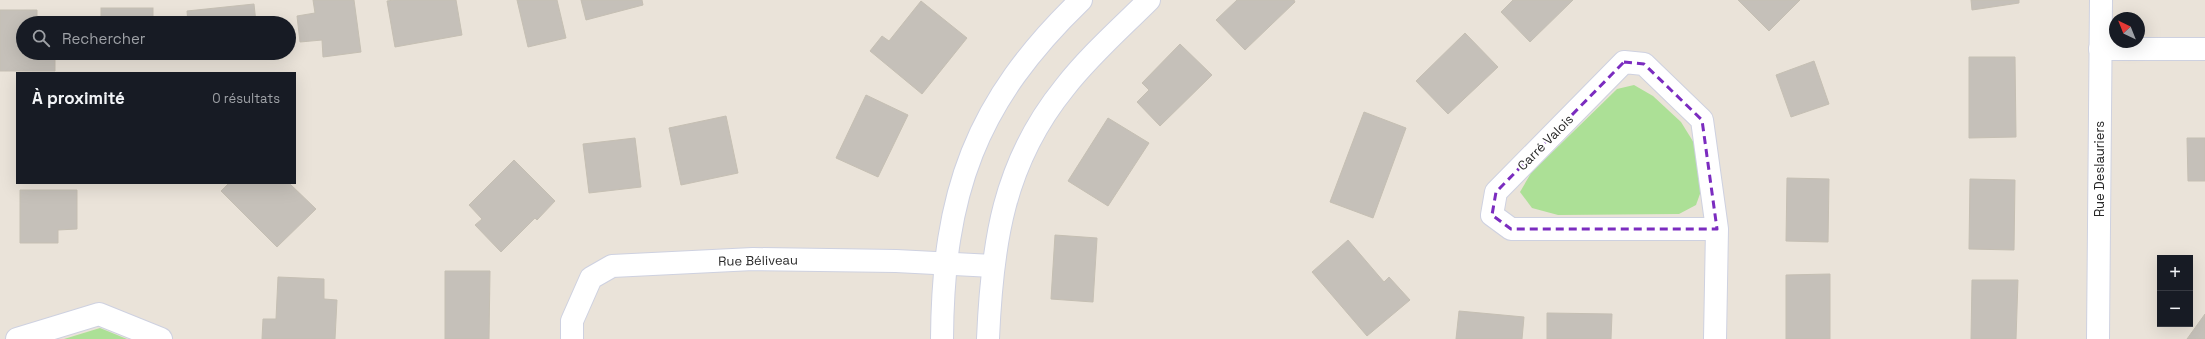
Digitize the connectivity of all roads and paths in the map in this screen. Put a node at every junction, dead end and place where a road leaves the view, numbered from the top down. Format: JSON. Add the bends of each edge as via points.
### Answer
{"nodes":[{"id":1,"x":1081,"y":0,"type":"edge"},
{"id":2,"x":1149,"y":0,"type":"edge"},
{"id":3,"x":2101,"y":0,"type":"edge"},
{"id":4,"x":2100,"y":49,"type":"junction"},
{"id":5,"x":2205,"y":49,"type":"edge"},
{"id":6,"x":1717,"y":229,"type":"junction"},
{"id":7,"x":945,"y":263,"type":"junction"},
{"id":8,"x":992,"y":266,"type":"junction"},
{"id":9,"x":17,"y":339,"type":"edge"},
{"id":10,"x":161,"y":339,"type":"edge"},
{"id":11,"x":572,"y":339,"type":"edge"},
{"id":12,"x":942,"y":339,"type":"edge"},
{"id":13,"x":988,"y":339,"type":"edge"},
{"id":14,"x":1715,"y":339,"type":"edge"},
{"id":15,"x":2098,"y":339,"type":"edge"}],
"edges":[{"from":1,"to":7,"type":"street","via":[[1016,72],[1002,92],[979,136],[959,187]]},
{"from":2,"to":8,"type":"street","via":[[1082,66],[1050,107],[1036,130],[1022,156],[1003,207]]},
{"from":3,"to":4,"type":"street","name":"Rue Deslauriers"},
{"from":4,"to":5,"type":"street"},
{"from":4,"to":15,"type":"street","name":"Rue Deslauriers"},
{"from":6,"to":6,"type":"street","name":"Carré Valois","via":[[1702,120],[1644,64],[1624,62],[1496,192],[1492,214],[1511,229]]},
{"from":6,"to":14,"type":"street","name":"Carré Valois"},
{"from":7,"to":8,"type":"street","name":"Rue Béliveau"},
{"from":7,"to":11,"type":"street","name":"Rue Béliveau","via":[[753,259],[612,266],[591,278],[572,321]]},
{"from":7,"to":12,"type":"street"},
{"from":8,"to":13,"type":"street"},
{"from":9,"to":10,"type":"street","via":[[99,314]]}]}
